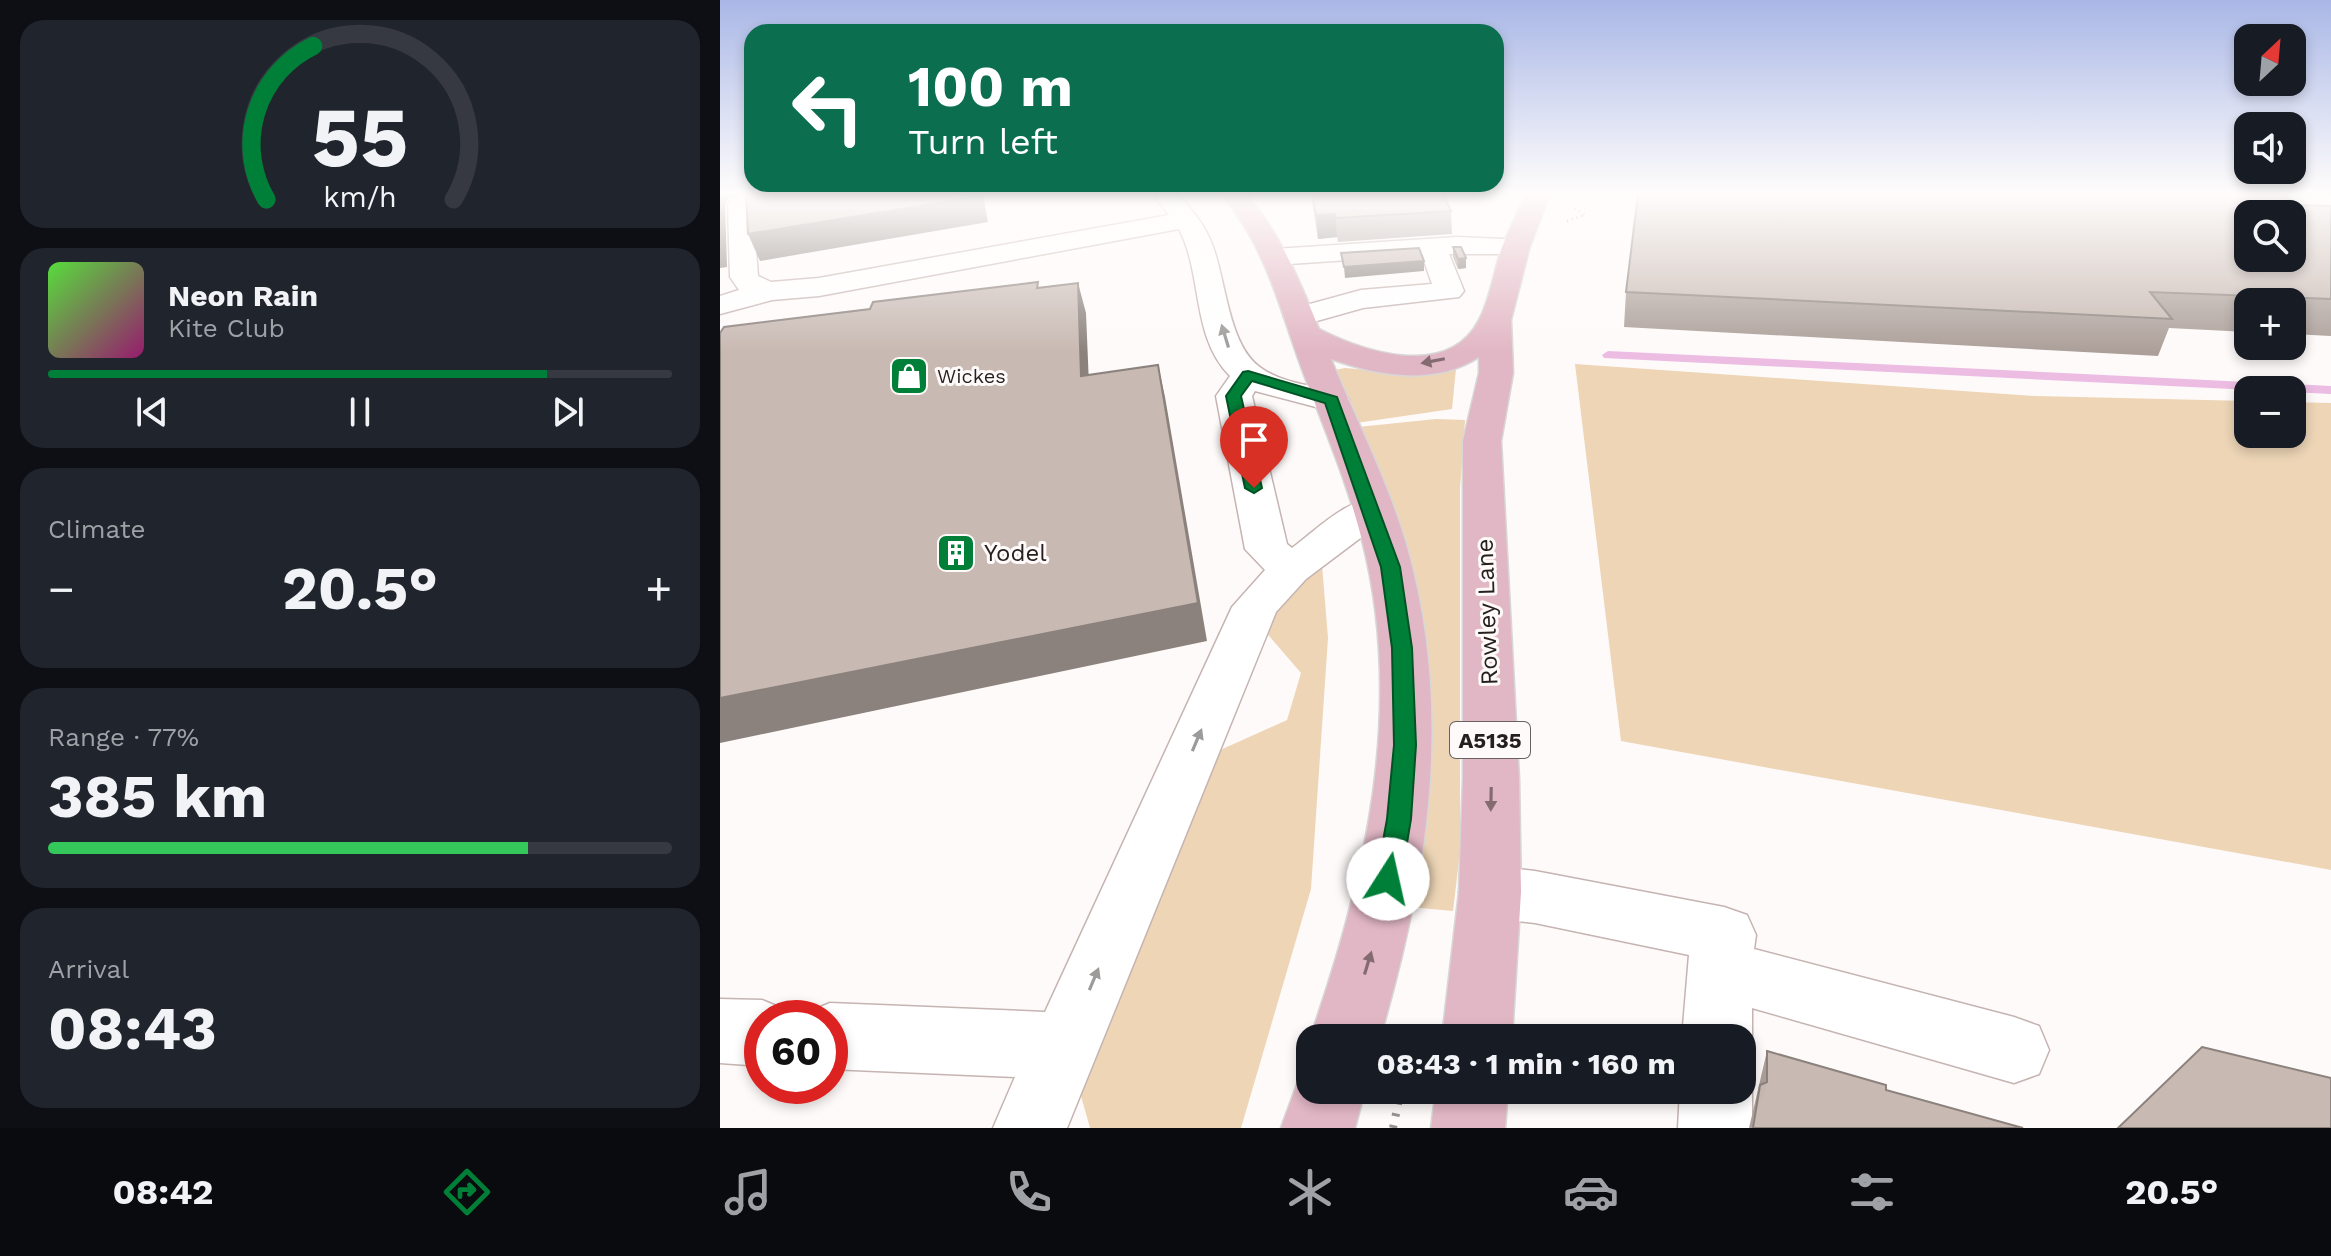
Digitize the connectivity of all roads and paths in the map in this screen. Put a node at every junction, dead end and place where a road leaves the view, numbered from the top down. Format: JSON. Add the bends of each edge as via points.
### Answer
{"nodes":[{"id":1,"x":1445,"y":246,"type":"edge"},
{"id":2,"x":1516,"y":246,"type":"edge"},
{"id":3,"x":742,"y":247,"type":"edge"},
{"id":4,"x":1084,"y":247,"type":"edge"},
{"id":5,"x":1200,"y":247,"type":"edge"},
{"id":6,"x":1269,"y":247,"type":"edge"},
{"id":7,"x":1437,"y":247,"type":"edge"},
{"id":8,"x":1395,"y":250,"type":"junction"},
{"id":9,"x":1339,"y":254,"type":"junction"},
{"id":10,"x":1275,"y":257,"type":"junction"},
{"id":11,"x":770,"y":291,"type":"junction"},
{"id":12,"x":1406,"y":295,"type":"junction"},
{"id":13,"x":1361,"y":299,"type":"junction"},
{"id":14,"x":720,"y":305,"type":"edge"},
{"id":15,"x":1495,"y":320,"type":"junction"},
{"id":16,"x":1302,"y":325,"type":"junction"},
{"id":17,"x":1248,"y":375,"type":"junction"},
{"id":18,"x":1331,"y":400,"type":"junction"},
{"id":19,"x":1372,"y":509,"type":"junction"},
{"id":20,"x":1290,"y":570,"type":"junction"},
{"id":21,"x":1490,"y":892,"type":"junction"},
{"id":22,"x":1719,"y":969,"type":"junction"},
{"id":23,"x":1349,"y":1024,"type":"edge"},
{"id":24,"x":1478,"y":1024,"type":"edge"},
{"id":25,"x":1717,"y":1024,"type":"edge"},
{"id":26,"x":720,"y":1031,"type":"edge"},
{"id":27,"x":744,"y":1032,"type":"edge"},
{"id":28,"x":848,"y":1037,"type":"edge"},
{"id":29,"x":1064,"y":1046,"type":"junction"},
{"id":30,"x":2014,"y":1050,"type":"dead end"},
{"id":31,"x":1325,"y":1104,"type":"edge"},
{"id":32,"x":1398,"y":1104,"type":"edge"},
{"id":33,"x":1471,"y":1104,"type":"edge"},
{"id":34,"x":1716,"y":1104,"type":"edge"},
{"id":35,"x":1030,"y":1128,"type":"edge"},
{"id":36,"x":1318,"y":1128,"type":"edge"},
{"id":37,"x":1393,"y":1128,"type":"edge"},
{"id":38,"x":1468,"y":1128,"type":"edge"},
{"id":39,"x":1715,"y":1128,"type":"edge"}],
"edges":[{"from":1,"to":12,"type":"lane","via":[[1449,291]]},
{"from":2,"to":15,"type":"main road","name":"Rowley Lane","number":"A5135"},
{"from":3,"to":11,"type":"lane","via":[[744,277],[750,285]]},
{"from":4,"to":11,"type":"lane","via":[[1040,258],[952,252],[819,287]]},
{"from":17,"to":5,"type":"lane","one_way":true,"via":[[1233,360]]},
{"from":6,"to":10,"type":"main road"},
{"from":7,"to":8,"type":"lane"},
{"from":8,"to":9,"type":"lane"},
{"from":8,"to":12,"type":"lane"},
{"from":9,"to":10,"type":"lane"},
{"from":9,"to":13,"type":"lane"},
{"from":10,"to":16,"type":"main road"},
{"from":11,"to":14,"type":"lane"},
{"from":12,"to":13,"type":"lane"},
{"from":13,"to":16,"type":"lane"},
{"from":15,"to":16,"type":"main road","number":"A5135","one_way":true,"via":[[1477,344],[1457,356],[1391,365],[1331,349]]},
{"from":15,"to":21,"type":"main road","name":"Rowley Lane","number":"A5135","one_way":true,"via":[[1496,373],[1482,441]]},
{"from":16,"to":18,"type":"main road"},
{"from":17,"to":18,"type":"lane"},
{"from":17,"to":20,"type":"lane","via":[[1234,396],[1267,549]]},
{"from":18,"to":19,"type":"main road"},
{"from":19,"to":20,"type":"lane"},
{"from":23,"to":19,"type":"main road","one_way":true,"via":[[1380,922],[1399,819],[1405,745],[1402,648],[1390,567]]},
{"from":29,"to":20,"type":"lane","one_way":true,"via":[[1255,607]]},
{"from":21,"to":22,"type":"lane","via":[[1724,935]]},
{"from":21,"to":24,"type":"main road","name":"Rowley Lane","number":"A5135"},
{"from":22,"to":25,"type":"lane"},
{"from":22,"to":30,"type":"lane"},
{"from":26,"to":27,"type":"lane"},
{"from":28,"to":29,"type":"lane"},
{"from":29,"to":35,"type":"lane"},
{"from":31,"to":36,"type":"main road"},
{"from":32,"to":37,"type":"path"},
{"from":33,"to":38,"type":"main road"},
{"from":34,"to":39,"type":"lane"}]}
